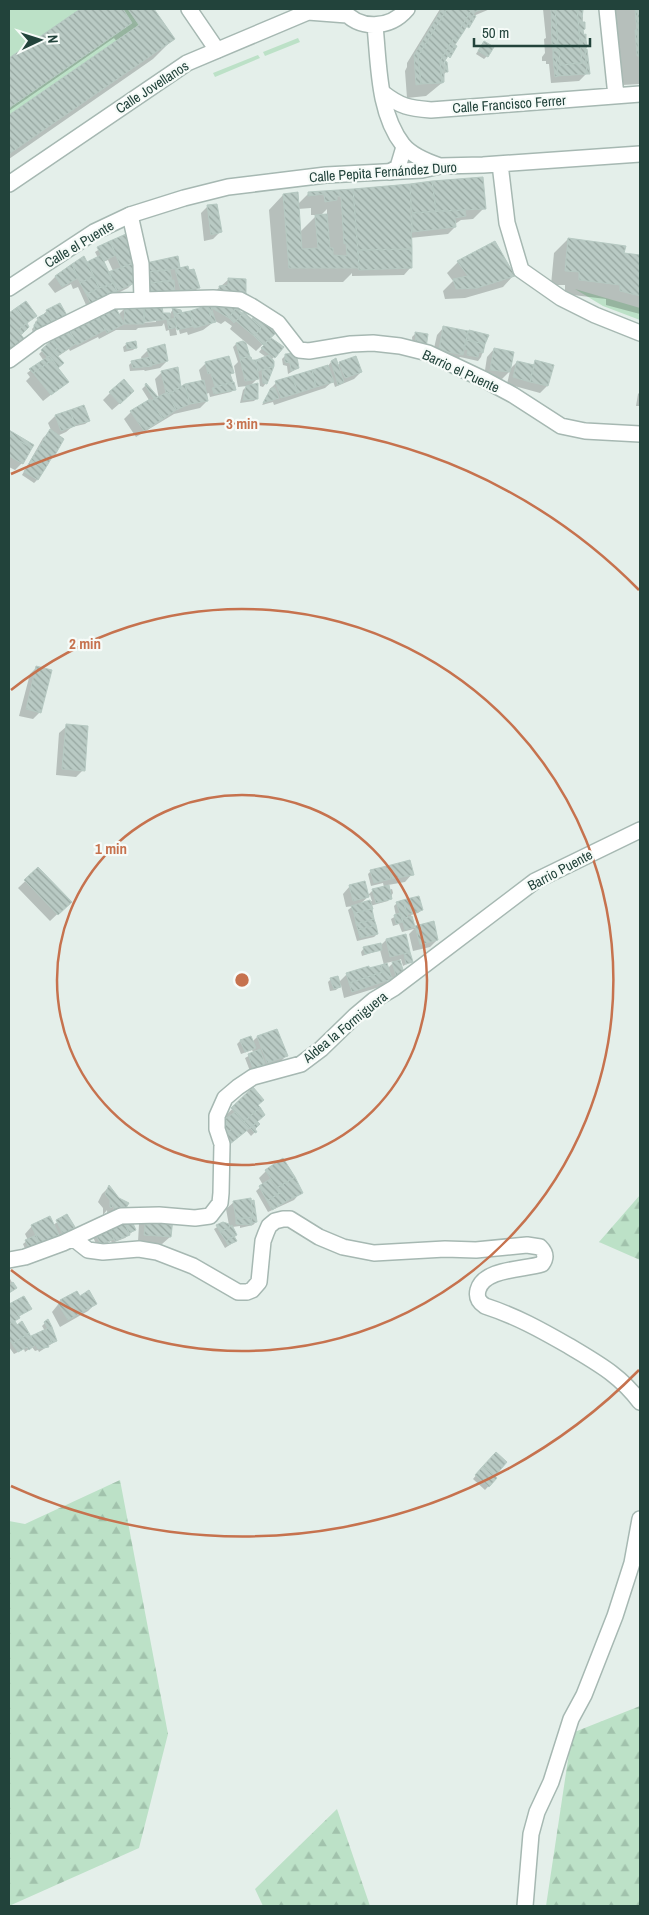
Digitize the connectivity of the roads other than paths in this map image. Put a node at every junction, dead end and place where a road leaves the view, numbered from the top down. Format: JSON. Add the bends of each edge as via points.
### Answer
{"nodes":[{"id":1,"x":189,"y":9,"type":"edge"},
{"id":2,"x":407,"y":9,"type":"edge"},
{"id":3,"x":607,"y":9,"type":"edge"},
{"id":4,"x":309,"y":10,"type":"edge"},
{"id":5,"x":345,"y":12,"type":"edge"},
{"id":6,"x":375,"y":26,"type":"junction"},
{"id":7,"x":217,"y":50,"type":"junction"},
{"id":8,"x":383,"y":93,"type":"junction"},
{"id":9,"x":640,"y":94,"type":"edge"},
{"id":10,"x":616,"y":96,"type":"junction"},
{"id":11,"x":404,"y":147,"type":"junction"},
{"id":12,"x":640,"y":154,"type":"edge"},
{"id":13,"x":500,"y":164,"type":"junction"},
{"id":14,"x":440,"y":166,"type":"junction"},
{"id":15,"x":390,"y":172,"type":"junction"},
{"id":16,"x":9,"y":184,"type":"edge"},
{"id":17,"x":130,"y":215,"type":"junction"},
{"id":18,"x":9,"y":288,"type":"edge"},
{"id":19,"x":142,"y":300,"type":"junction"},
{"id":20,"x":640,"y":333,"type":"edge"},
{"id":21,"x":9,"y":360,"type":"edge"},
{"id":22,"x":640,"y":434,"type":"edge"},
{"id":23,"x":640,"y":830,"type":"edge"},
{"id":24,"x":460,"y":936,"type":"joint"},
{"id":25,"x":74,"y":1239,"type":"junction"},
{"id":26,"x":9,"y":1260,"type":"edge"},
{"id":27,"x":640,"y":1402,"type":"edge"},
{"id":28,"x":640,"y":1519,"type":"edge"},
{"id":29,"x":525,"y":1906,"type":"edge"}],
"edges":[{"from":1,"to":7,"type":"street"},
{"from":2,"to":6,"type":"street","via":[[391,22]]},
{"from":3,"to":10,"type":"street"},
{"from":4,"to":5,"type":"street","name":"Calle Jovellanos"},
{"from":4,"to":7,"type":"street","name":"Calle Jovellanos"},
{"from":5,"to":6,"type":"street","name":"Calle Jovellanos","via":[[360,23]]},
{"from":6,"to":8,"type":"street"},
{"from":7,"to":16,"type":"street","name":"Calle Jovellanos","via":[[188,63]]},
{"from":8,"to":10,"type":"street","name":"Calle Francisco Ferrer","via":[[408,108],[431,110]]},
{"from":8,"to":11,"type":"street","via":[[389,123]]},
{"from":9,"to":10,"type":"street","name":"Calle Francisco Ferrer"},
{"from":11,"to":14,"type":"street","via":[[426,162]]},
{"from":11,"to":15,"type":"street","via":[[398,167]]},
{"from":12,"to":13,"type":"street","name":"Calle Pepita Fernández Duro"},
{"from":13,"to":14,"type":"street","name":"Calle Pepita Fernández Duro"},
{"from":13,"to":20,"type":"street","via":[[507,223],[521,270],[561,298]]},
{"from":14,"to":15,"type":"street","name":"Calle Pepita Fernández Duro"},
{"from":15,"to":17,"type":"street","name":"Calle Pepita Fernández Duro","via":[[326,175],[228,187]]},
{"from":17,"to":18,"type":"street","name":"Calle el Puente","via":[[94,232]]},
{"from":17,"to":19,"type":"street","name":"Calle el Puente","via":[[141,264]]},
{"from":19,"to":21,"type":"street","via":[[113,301],[40,338]]},
{"from":19,"to":22,"type":"street","name":"Barrio el Puente","via":[[240,300],[278,324],[300,350],[373,343],[400,346],[428,353],[485,380],[561,426]]},
{"from":23,"to":24,"type":"street","name":"Barrio Puente","via":[[535,881]]},
{"from":24,"to":25,"type":"street","name":"Aldea la Formiguera","via":[[374,1000],[301,1064],[252,1078],[225,1098],[217,1116],[222,1149],[220,1203],[210,1216],[121,1216]]},
{"from":25,"to":26,"type":"street","name":"Aldea la Formiguera"},
{"from":25,"to":27,"type":"street","via":[[88,1250],[157,1252],[193,1266],[238,1292],[252,1290],[259,1282],[266,1233],[275,1221],[283,1219],[290,1219],[343,1246],[374,1253],[540,1246],[545,1254],[542,1264],[500,1273],[485,1280],[479,1287],[479,1301],[534,1326],[602,1365],[628,1386]]},
{"from":28,"to":29,"type":"street","via":[[632,1563],[615,1616],[584,1695],[571,1719],[551,1782],[537,1812],[531,1834]]}]}
